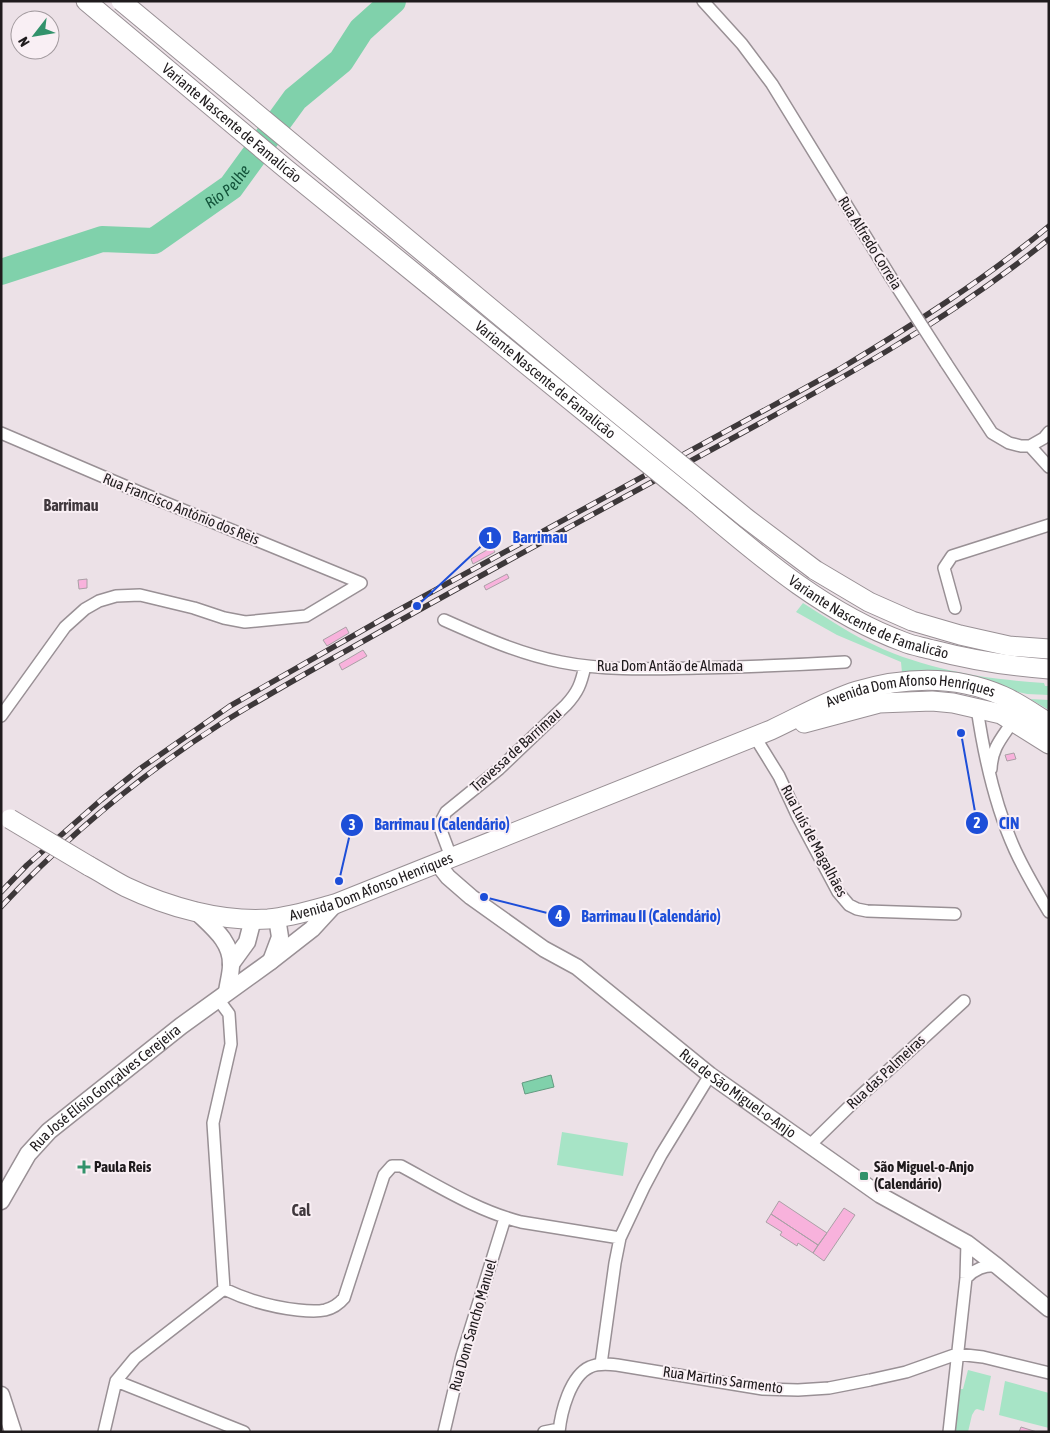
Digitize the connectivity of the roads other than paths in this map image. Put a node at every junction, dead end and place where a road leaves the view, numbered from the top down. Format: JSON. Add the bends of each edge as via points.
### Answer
{"nodes":[{"id":1,"x":86,"y":1,"type":"edge"},
{"id":2,"x":121,"y":1,"type":"edge"},
{"id":3,"x":703,"y":1,"type":"edge"},
{"id":4,"x":1049,"y":432,"type":"edge"},
{"id":5,"x":1,"y":433,"type":"edge"},
{"id":6,"x":1030,"y":446,"type":"junction"},
{"id":7,"x":1049,"y":467,"type":"edge"},
{"id":8,"x":1049,"y":525,"type":"edge"},
{"id":9,"x":955,"y":608,"type":"dead end"},
{"id":10,"x":444,"y":620,"type":"dead end"},
{"id":11,"x":1049,"y":649,"type":"edge"},
{"id":12,"x":844,"y":662,"type":"dead end"},
{"id":13,"x":585,"y":666,"type":"junction"},
{"id":14,"x":1049,"y":669,"type":"edge"},
{"id":15,"x":977,"y":708,"type":"junction"},
{"id":16,"x":1006,"y":710,"type":"junction"},
{"id":17,"x":1,"y":716,"type":"edge"},
{"id":18,"x":1049,"y":723,"type":"edge"},
{"id":19,"x":763,"y":734,"type":"junction"},
{"id":20,"x":1049,"y":744,"type":"edge"},
{"id":21,"x":991,"y":778,"type":"junction"},
{"id":22,"x":6,"y":817,"type":"edge"},
{"id":23,"x":444,"y":860,"type":"junction"},
{"id":24,"x":335,"y":904,"type":"junction"},
{"id":25,"x":196,"y":911,"type":"junction"},
{"id":26,"x":1049,"y":912,"type":"edge"},
{"id":27,"x":955,"y":914,"type":"dead end"},
{"id":28,"x":277,"y":918,"type":"junction"},
{"id":29,"x":253,"y":919,"type":"junction"},
{"id":30,"x":271,"y":961,"type":"junction"},
{"id":31,"x":231,"y":964,"type":"junction"},
{"id":32,"x":223,"y":995,"type":"junction"},
{"id":33,"x":964,"y":1001,"type":"dead end"},
{"id":34,"x":710,"y":1075,"type":"junction"},
{"id":35,"x":810,"y":1145,"type":"junction"},
{"id":36,"x":1,"y":1201,"type":"edge"},
{"id":37,"x":505,"y":1218,"type":"junction"},
{"id":38,"x":620,"y":1238,"type":"junction"},
{"id":39,"x":967,"y":1243,"type":"junction"},
{"id":40,"x":997,"y":1266,"type":"junction"},
{"id":41,"x":966,"y":1278,"type":"junction"},
{"id":42,"x":224,"y":1289,"type":"junction"},
{"id":43,"x":1049,"y":1309,"type":"edge"},
{"id":44,"x":957,"y":1354,"type":"junction"},
{"id":45,"x":601,"y":1364,"type":"junction"},
{"id":46,"x":1049,"y":1373,"type":"edge"},
{"id":47,"x":116,"y":1381,"type":"junction"},
{"id":48,"x":1,"y":1394,"type":"edge"},
{"id":49,"x":559,"y":1430,"type":"edge"},
{"id":50,"x":12,"y":1432,"type":"edge"},
{"id":51,"x":104,"y":1432,"type":"edge"},
{"id":52,"x":244,"y":1432,"type":"edge"},
{"id":53,"x":444,"y":1432,"type":"edge"},
{"id":54,"x":544,"y":1432,"type":"edge"},
{"id":55,"x":949,"y":1432,"type":"edge"}],
"edges":[{"from":1,"to":14,"type":"main road","name":"Variante Nascente de Famalicão","bridge":true,"via":[[293,174],[802,587],[853,619],[904,642],[982,662]]},
{"from":2,"to":11,"type":"main road","name":"Variante Nascente de Famalicão","bridge":true,"via":[[746,518],[816,570],[869,602],[912,621],[1009,646]]},
{"from":3,"to":6,"type":"street","name":"Rua Alfredo Correia","bridge":true,"via":[[742,44],[772,84],[890,276],[992,433],[1009,443]]},
{"from":4,"to":6,"type":"street"},
{"from":5,"to":17,"type":"street","name":"Rua Francisco António dos Reis","via":[[361,583],[306,616],[245,622],[140,595],[99,601],[65,626]]},
{"from":6,"to":7,"type":"street"},
{"from":8,"to":9,"type":"street","via":[[952,556],[944,568]]},
{"from":10,"to":13,"type":"street","name":"Rua Dom Antão de Almada","via":[[512,649]]},
{"from":12,"to":13,"type":"street","name":"Rua Dom Antão de Almada","via":[[647,670]]},
{"from":13,"to":23,"type":"street","name":"Travessa de Barrimau","via":[[576,695],[499,769],[446,812],[439,825]]},
{"from":15,"to":16,"type":"main road","name":"Avenida Dom Afonso Henriques"},
{"from":15,"to":19,"type":"main road","name":"Avenida Dom Afonso Henriques","via":[[932,701],[879,703]]},
{"from":15,"to":21,"type":"street"},
{"from":16,"to":18,"type":"main road","name":"Avenida Dom Afonso Henriques"},
{"from":16,"to":19,"type":"main road","name":"Avenida Dom Afonso Henriques","via":[[987,690],[962,683],[908,680],[856,691]]},
{"from":16,"to":20,"type":"main road","name":"Avenida Dom Afonso Henriques"},
{"from":16,"to":21,"type":"street","via":[[992,757]]},
{"from":19,"to":23,"type":"main road","name":"Avenida Dom Afonso Henriques"},
{"from":19,"to":27,"type":"street","name":"Rua Luís de Magalhães","via":[[798,817],[838,892],[849,905],[867,911]]},
{"from":21,"to":26,"type":"street","via":[[1015,851]]},
{"from":22,"to":25,"type":"main road","name":"Avenida Dom Afonso Henriques","bridge":true,"via":[[125,886],[158,901]]},
{"from":23,"to":24,"type":"main road","name":"Avenida Dom Afonso Henriques"},
{"from":23,"to":34,"type":"street","name":"Rua de São Miguel-o-Anjo","via":[[448,877],[470,897],[584,972]]},
{"from":24,"to":28,"type":"main road","name":"Avenida Dom Afonso Henriques"},
{"from":24,"to":30,"type":"main road","name":"Rua José Elísio Gonçalves Cerejeira","via":[[317,924]]},
{"from":25,"to":29,"type":"main road","name":"Avenida Dom Afonso Henriques","via":[[233,919]]},
{"from":25,"to":31,"type":"main road","via":[[220,934],[229,948]]},
{"from":28,"to":29,"type":"main road","name":"Avenida Dom Afonso Henriques"},
{"from":28,"to":30,"type":"main road","via":[[280,937]]},
{"from":29,"to":31,"type":"main road","via":[[247,942]]},
{"from":30,"to":32,"type":"main road","name":"Rua José Elísio Gonçalves Cerejeira"},
{"from":31,"to":32,"type":"main road"},
{"from":32,"to":36,"type":"main road","name":"Rua José Elísio Gonçalves Cerejeira","via":[[49,1131],[28,1154]]},
{"from":32,"to":42,"type":"street","via":[[229,1014],[231,1044],[213,1124]]},
{"from":33,"to":35,"type":"street","name":"Rua das Palmeiras"},
{"from":34,"to":35,"type":"street","name":"Rua de São Miguel-o-Anjo"},
{"from":34,"to":38,"type":"street","via":[[648,1179]]},
{"from":35,"to":39,"type":"street","name":"Rua de São Miguel-o-Anjo","via":[[880,1195]]},
{"from":37,"to":38,"type":"street"},
{"from":37,"to":42,"type":"street","via":[[401,1166],[392,1166],[384,1175],[344,1298],[339,1304],[315,1312],[275,1307]]},
{"from":37,"to":53,"type":"street","name":"Rua Dom Sancho Manuel","via":[[462,1356]]},
{"from":38,"to":45,"type":"street"},
{"from":39,"to":40,"type":"street","name":"Rua de São Miguel-o-Anjo"},
{"from":39,"to":41,"type":"street"},
{"from":40,"to":41,"type":"street","via":[[979,1268]]},
{"from":40,"to":43,"type":"street","name":"Rua de São Miguel-o-Anjo"},
{"from":41,"to":44,"type":"street"},
{"from":42,"to":47,"type":"street","via":[[135,1358]]},
{"from":44,"to":45,"type":"street","name":"Rua Martins Sarmento","via":[[906,1372],[829,1388],[798,1390],[763,1388]]},
{"from":44,"to":46,"type":"street"},
{"from":44,"to":55,"type":"street"},
{"from":45,"to":49,"type":"street","via":[[580,1374],[572,1386]]},
{"from":47,"to":51,"type":"street"},
{"from":47,"to":52,"type":"street"},
{"from":48,"to":50,"type":"main road"},
{"from":49,"to":54,"type":"street"}]}
